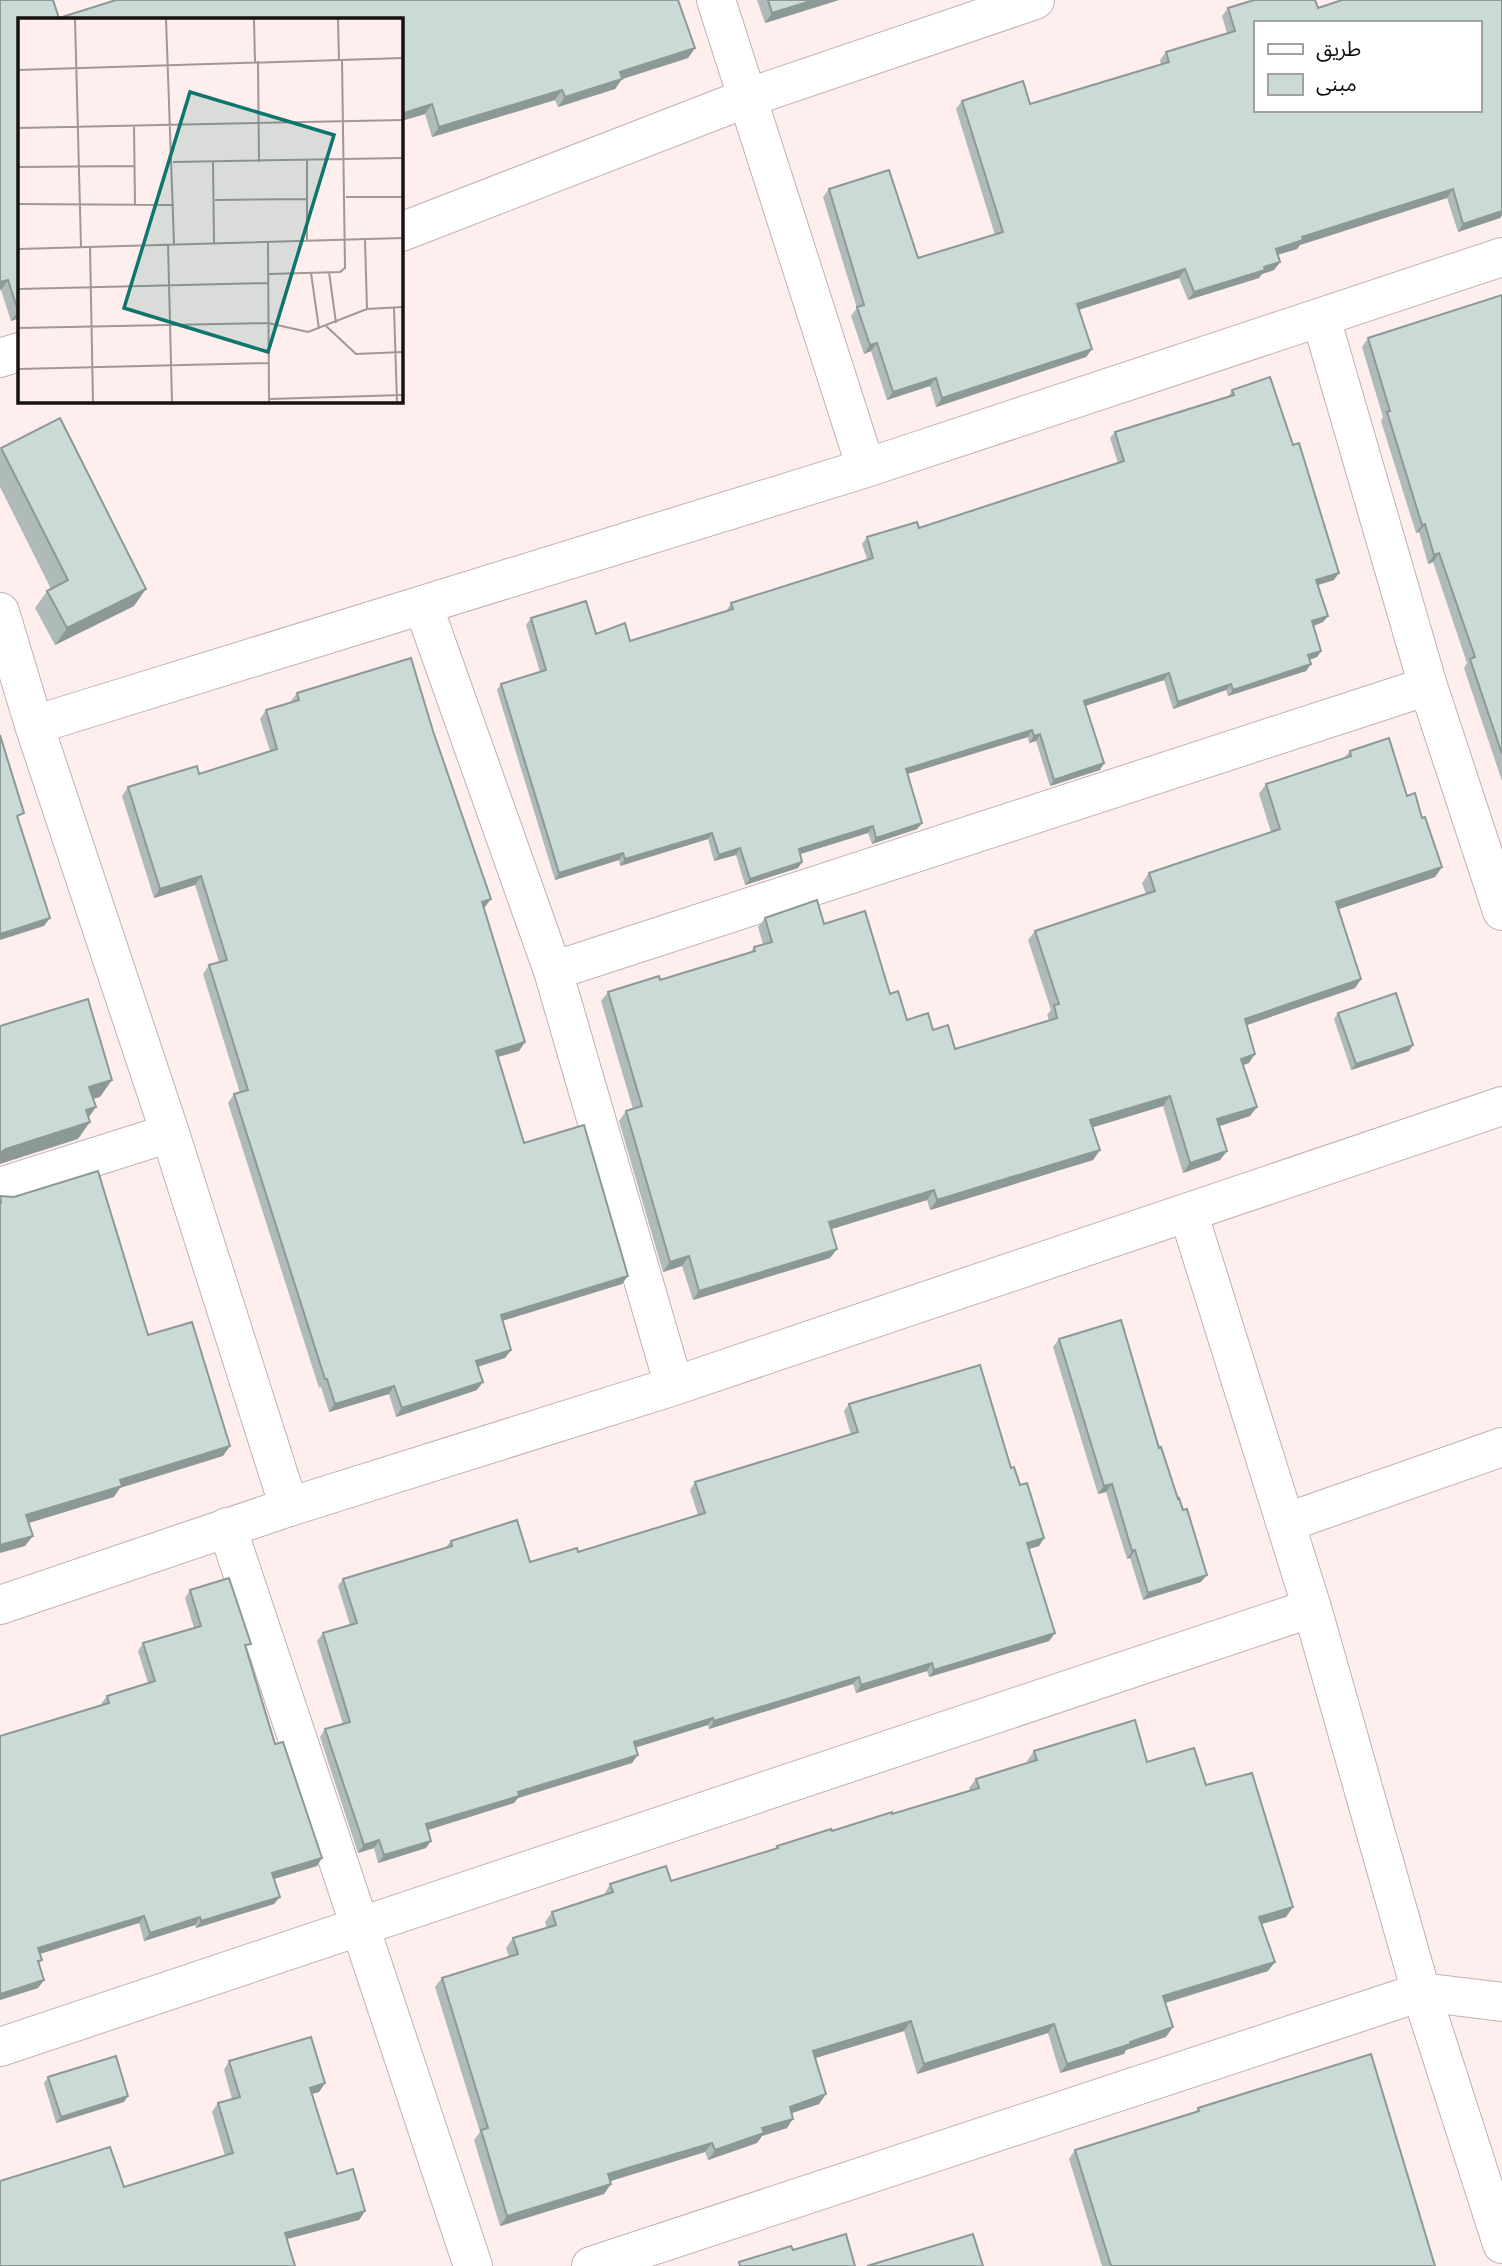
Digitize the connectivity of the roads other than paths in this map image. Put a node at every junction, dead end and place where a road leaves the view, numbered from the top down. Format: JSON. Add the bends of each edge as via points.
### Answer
{"nodes":[{"id":1,"x":716,"y":0,"type":"edge"},
{"id":2,"x":1035,"y":0,"type":"edge"},
{"id":3,"x":747,"y":98,"type":"junction"},
{"id":4,"x":402,"y":232,"type":"edge"},
{"id":5,"x":1502,"y":257,"type":"edge"},
{"id":6,"x":1321,"y":318,"type":"junction"},
{"id":7,"x":18,"y":352,"type":"edge"},
{"id":8,"x":0,"y":358,"type":"edge"},
{"id":9,"x":866,"y":468,"type":"junction"},
{"id":10,"x":423,"y":606,"type":"junction"},
{"id":11,"x":0,"y":612,"type":"edge"},
{"id":12,"x":1428,"y":686,"type":"junction"},
{"id":13,"x":34,"y":725,"type":"junction"},
{"id":14,"x":1502,"y":911,"type":"edge"},
{"id":15,"x":553,"y":971,"type":"junction"},
{"id":16,"x":1502,"y":1107,"type":"edge"},
{"id":17,"x":170,"y":1133,"type":"junction"},
{"id":18,"x":0,"y":1187,"type":"edge"},
{"id":19,"x":1188,"y":1212,"type":"junction"},
{"id":20,"x":674,"y":1385,"type":"junction"},
{"id":21,"x":1502,"y":1447,"type":"edge"},
{"id":22,"x":289,"y":1507,"type":"junction"},
{"id":23,"x":1285,"y":1523,"type":"junction"},
{"id":24,"x":227,"y":1527,"type":"junction"},
{"id":25,"x":0,"y":1605,"type":"edge"},
{"id":26,"x":1312,"y":1608,"type":"junction"},
{"id":27,"x":360,"y":1926,"type":"junction"},
{"id":28,"x":1421,"y":1992,"type":"junction"},
{"id":29,"x":1502,"y":2002,"type":"edge"},
{"id":30,"x":0,"y":2047,"type":"edge"},
{"id":31,"x":1502,"y":2244,"type":"edge"},
{"id":32,"x":473,"y":2266,"type":"edge"},
{"id":33,"x":591,"y":2266,"type":"edge"}],
"edges":[{"from":1,"to":3,"type":"street"},
{"from":2,"to":3,"type":"street"},
{"from":3,"to":4,"type":"street"},
{"from":3,"to":9,"type":"street"},
{"from":5,"to":6,"type":"street"},
{"from":6,"to":9,"type":"street"},
{"from":6,"to":12,"type":"street"},
{"from":7,"to":8,"type":"street"},
{"from":9,"to":10,"type":"street"},
{"from":10,"to":13,"type":"street"},
{"from":10,"to":15,"type":"street"},
{"from":11,"to":13,"type":"street"},
{"from":12,"to":14,"type":"street"},
{"from":12,"to":15,"type":"street"},
{"from":13,"to":17,"type":"street"},
{"from":15,"to":20,"type":"street"},
{"from":16,"to":19,"type":"street"},
{"from":17,"to":18,"type":"street"},
{"from":17,"to":22,"type":"street"},
{"from":19,"to":20,"type":"street"},
{"from":19,"to":23,"type":"street"},
{"from":20,"to":22,"type":"street"},
{"from":21,"to":23,"type":"street"},
{"from":22,"to":24,"type":"street"},
{"from":23,"to":26,"type":"street"},
{"from":24,"to":25,"type":"street"},
{"from":24,"to":27,"type":"street"},
{"from":26,"to":27,"type":"street"},
{"from":26,"to":28,"type":"street"},
{"from":27,"to":30,"type":"street"},
{"from":27,"to":32,"type":"street"},
{"from":28,"to":29,"type":"street"},
{"from":28,"to":31,"type":"street"},
{"from":28,"to":33,"type":"street"}]}
